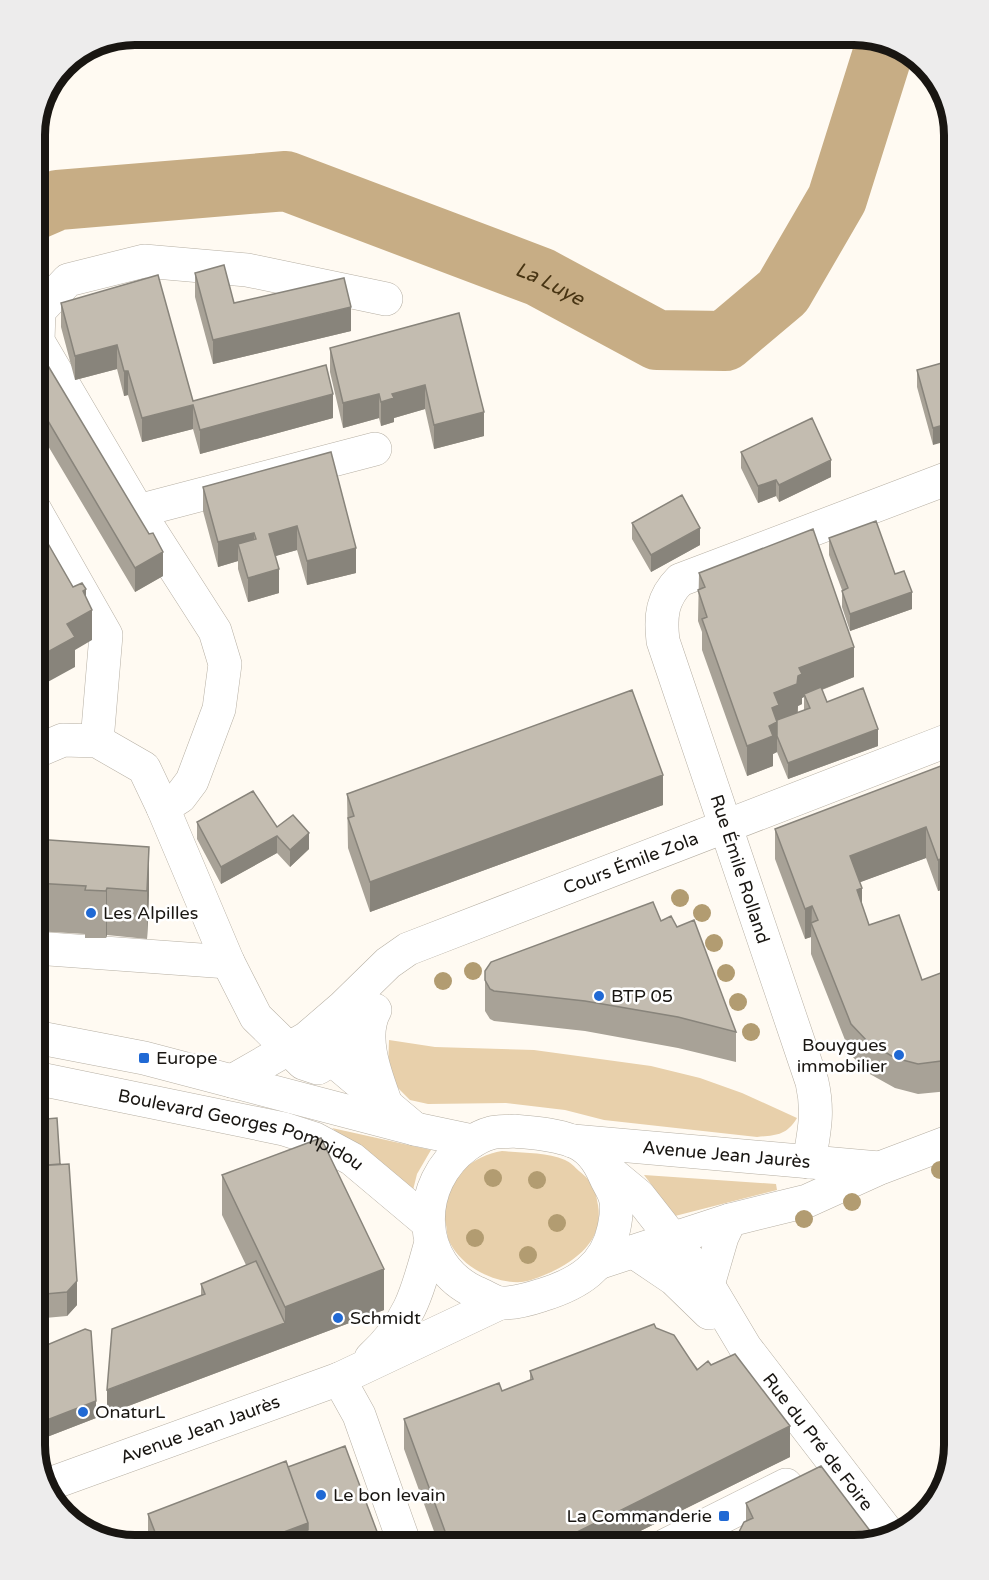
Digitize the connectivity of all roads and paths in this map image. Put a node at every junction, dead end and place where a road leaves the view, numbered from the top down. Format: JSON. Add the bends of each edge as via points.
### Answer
{"nodes":[{"id":1,"x":386,"y":299,"type":"dead end"},
{"id":2,"x":45,"y":305,"type":"edge"},
{"id":3,"x":45,"y":353,"type":"edge"},
{"id":4,"x":375,"y":449,"type":"dead end"},
{"id":5,"x":944,"y":480,"type":"edge"},
{"id":6,"x":138,"y":511,"type":"junction"},
{"id":7,"x":45,"y":528,"type":"edge"},
{"id":8,"x":98,"y":741,"type":"junction"},
{"id":9,"x":944,"y":742,"type":"edge"},
{"id":10,"x":45,"y":748,"type":"edge"},
{"id":11,"x":163,"y":808,"type":"junction"},
{"id":12,"x":726,"y":826,"type":"junction"},
{"id":13,"x":45,"y":949,"type":"edge"},
{"id":14,"x":408,"y":949,"type":"junction"},
{"id":15,"x":232,"y":970,"type":"junction"},
{"id":16,"x":256,"y":1017,"type":"junction"},
{"id":17,"x":369,"y":1020,"type":"junction"},
{"id":18,"x":45,"y":1039,"type":"edge"},
{"id":19,"x":297,"y":1043,"type":"junction"},
{"id":20,"x":332,"y":1059,"type":"junction"},
{"id":21,"x":45,"y":1080,"type":"edge"},
{"id":22,"x":232,"y":1081,"type":"junction"},
{"id":23,"x":386,"y":1106,"type":"junction"},
{"id":24,"x":415,"y":1129,"type":"junction"},
{"id":25,"x":472,"y":1141,"type":"junction"},
{"id":26,"x":573,"y":1141,"type":"junction"},
{"id":27,"x":944,"y":1144,"type":"edge"},
{"id":28,"x":598,"y":1162,"type":"junction"},
{"id":29,"x":809,"y":1162,"type":"junction"},
{"id":30,"x":880,"y":1168,"type":"junction"},
{"id":31,"x":730,"y":1220,"type":"junction"},
{"id":32,"x":429,"y":1232,"type":"junction"},
{"id":33,"x":673,"y":1240,"type":"junction"},
{"id":34,"x":634,"y":1252,"type":"junction"},
{"id":35,"x":598,"y":1263,"type":"junction"},
{"id":36,"x":708,"y":1284,"type":"junction"},
{"id":37,"x":500,"y":1303,"type":"junction"},
{"id":38,"x":745,"y":1347,"type":"junction"},
{"id":39,"x":348,"y":1375,"type":"junction"},
{"id":40,"x":833,"y":1461,"type":"junction"},
{"id":41,"x":53,"y":1483,"type":"edge"},
{"id":42,"x":885,"y":1529,"type":"edge"},
{"id":43,"x":401,"y":1535,"type":"edge"},
{"id":44,"x":686,"y":1535,"type":"edge"}],
"edges":[{"from":1,"to":2,"type":"main road","via":[[247,270],[144,261],[68,280]]},
{"from":3,"to":6,"type":"main road"},
{"from":4,"to":6,"type":"main road"},
{"from":5,"to":12,"type":"main road","name":"Rue Émile Rolland","via":[[680,580],[670,590],[661,623],[663,641]]},
{"from":6,"to":11,"type":"main road","via":[[215,631],[225,664],[219,709],[192,781],[180,798]]},
{"from":7,"to":8,"type":"main road","via":[[106,635]]},
{"from":8,"to":10,"type":"main road","via":[[63,740]]},
{"from":8,"to":11,"type":"main road","via":[[144,768]]},
{"from":9,"to":12,"type":"main road","name":"Cours Émile Zola"},
{"from":11,"to":15,"type":"main road"},
{"from":12,"to":14,"type":"main road","name":"Cours Émile Zola"},
{"from":12,"to":29,"type":"main road","name":"Rue Émile Rolland","via":[[816,1101]]},
{"from":13,"to":15,"type":"main road"},
{"from":14,"to":17,"type":"main road"},
{"from":14,"to":19,"type":"main road","name":"Cours Émile Zola"},
{"from":15,"to":16,"type":"main road"},
{"from":15,"to":19,"type":"main road"},
{"from":16,"to":19,"type":"main road"},
{"from":16,"to":22,"type":"main road"},
{"from":17,"to":20,"type":"main road"},
{"from":17,"to":23,"type":"main road","via":[[371,1061]]},
{"from":18,"to":22,"type":"main road","via":[[144,1058]]},
{"from":19,"to":20,"type":"main road"},
{"from":19,"to":22,"type":"main road","name":"Cours Émile Zola"},
{"from":20,"to":23,"type":"main road"},
{"from":21,"to":32,"type":"main road","name":"Boulevard Georges Pompidou","via":[[284,1129],[315,1139],[352,1160]]},
{"from":22,"to":24,"type":"main road"},
{"from":23,"to":24,"type":"main road"},
{"from":24,"to":25,"type":"main road"},
{"from":25,"to":26,"type":"main road","via":[[491,1133],[514,1131]]},
{"from":25,"to":32,"type":"main road","via":[[453,1155],[443,1170],[429,1203]]},
{"from":26,"to":28,"type":"main road"},
{"from":26,"to":29,"type":"main road","name":"Avenue Jean Jaurès"},
{"from":27,"to":30,"type":"main road","name":"Avenue Jean Jaurès"},
{"from":28,"to":33,"type":"main road","name":"Rue du Pré de Foire","via":[[639,1196]]},
{"from":28,"to":35,"type":"main road","via":[[615,1197],[616,1218],[612,1238]]},
{"from":29,"to":30,"type":"main road","name":"Avenue Jean Jaurès"},
{"from":30,"to":31,"type":"main road","name":"Avenue Jean Jaurès","via":[[807,1201]]},
{"from":31,"to":33,"type":"main road","name":"Avenue Jean Jaurès"},
{"from":31,"to":36,"type":"main road"},
{"from":32,"to":37,"type":"main road","via":[[451,1276],[472,1291]]},
{"from":32,"to":39,"type":"main road","name":"Avenue Jean Jaurès","via":[[415,1297],[405,1319],[388,1342]]},
{"from":33,"to":34,"type":"main road","name":"Avenue Jean Jaurès"},
{"from":33,"to":36,"type":"main road","name":"Rue du Pré de Foire"},
{"from":34,"to":35,"type":"main road","name":"Avenue Jean Jaurès"},
{"from":34,"to":38,"type":"main road","name":"Rue du Pré de Foire","via":[[674,1279]]},
{"from":35,"to":37,"type":"main road","via":[[565,1288],[531,1299]]},
{"from":36,"to":38,"type":"main road","name":"Rue du Pré de Foire"},
{"from":37,"to":39,"type":"main road","name":"Avenue Jean Jaurès"},
{"from":38,"to":40,"type":"main road","name":"Rue du Pré de Foire"},
{"from":39,"to":41,"type":"main road","name":"Avenue Jean Jaurès"},
{"from":39,"to":43,"type":"main road"},
{"from":40,"to":42,"type":"main road","name":"Rue du Pré de Foire"},
{"from":40,"to":44,"type":"main road"}]}
